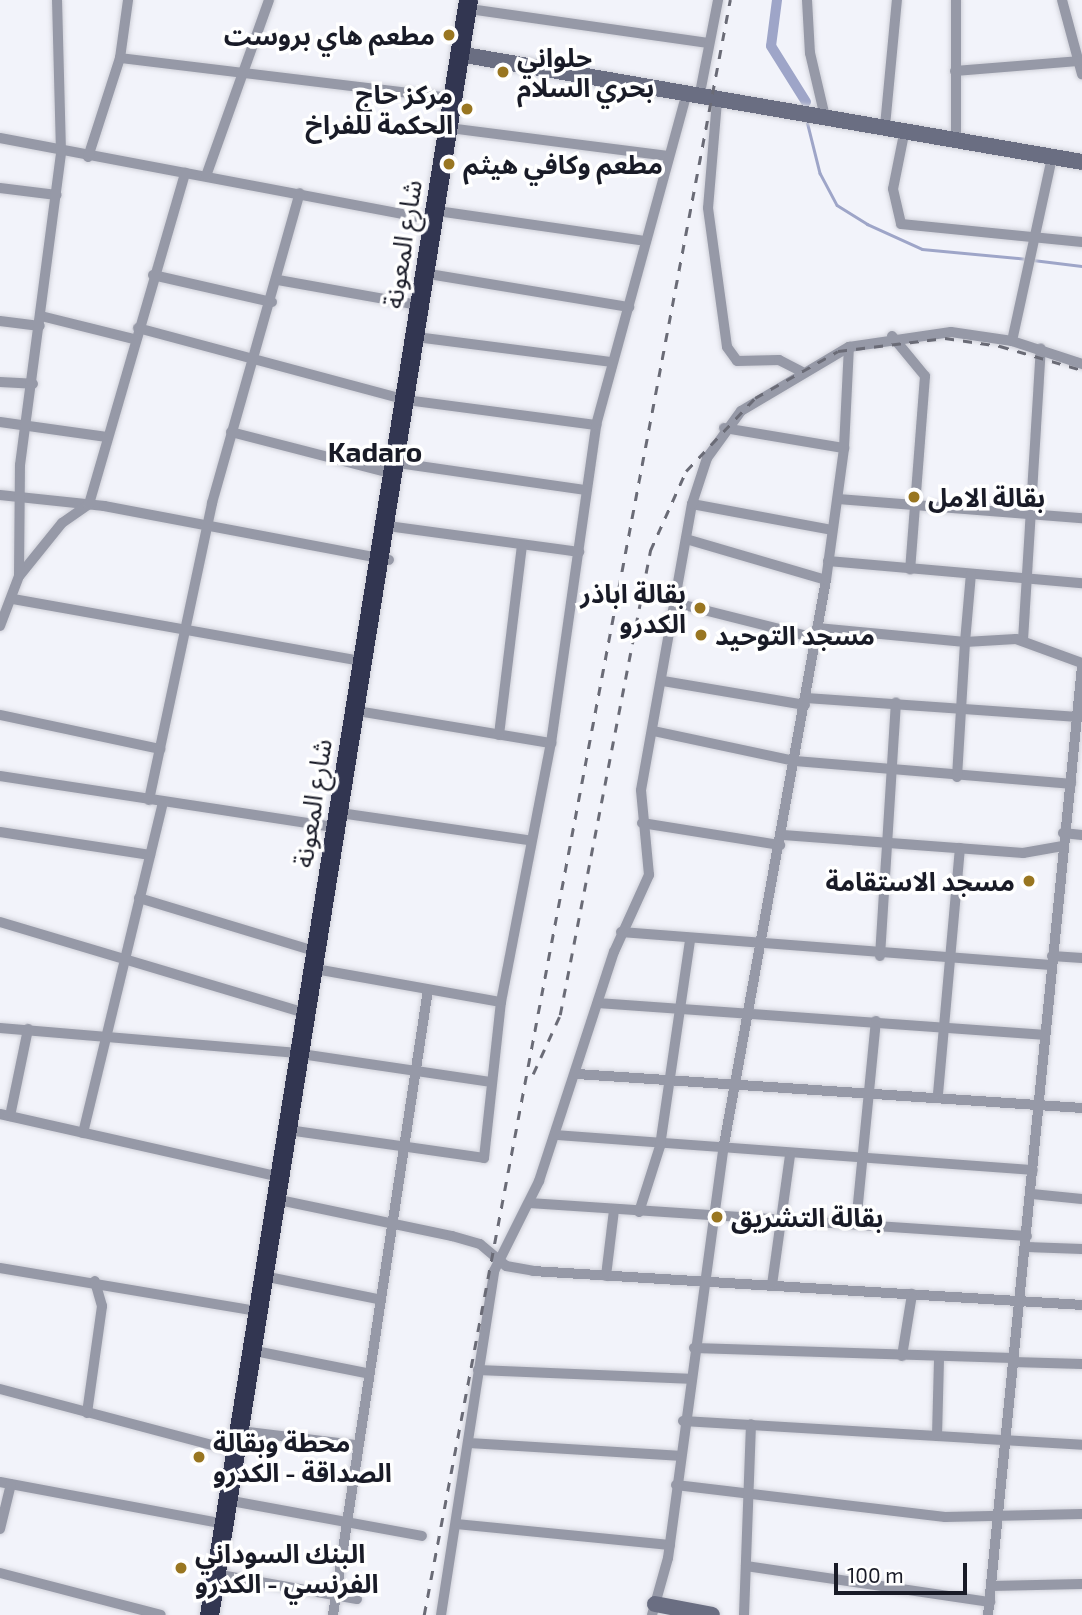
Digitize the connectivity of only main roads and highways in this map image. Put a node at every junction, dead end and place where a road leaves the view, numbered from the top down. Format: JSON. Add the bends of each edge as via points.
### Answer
{"nodes":[{"id":1,"x":474,"y":3,"type":"edge"},
{"id":2,"x":464,"y":55,"type":"junction"},
{"id":3,"x":438,"y":216,"type":"junction"},
{"id":4,"x":413,"y":375,"type":"junction"},
{"id":5,"x":398,"y":469,"type":"junction"},
{"id":6,"x":383,"y":559,"type":"junction"},
{"id":7,"x":341,"y":821,"type":"junction"},
{"id":8,"x":303,"y":1054,"type":"junction"},
{"id":9,"x":283,"y":1178,"type":"junction"},
{"id":10,"x":250,"y":1388,"type":"junction"},
{"id":11,"x":209,"y":1615,"type":"edge"},
{"id":12,"x":219,"y":1615,"type":"edge"}],
"edges":[{"from":1,"to":2,"type":"highway","name":"شارع المعونة"},
{"from":2,"to":3,"type":"highway","name":"شارع المعونة","via":[[457,129]]},
{"from":2,"to":3,"type":"highway","name":"شارع المعونة","via":[[452,98]]},
{"from":3,"to":4,"type":"highway","name":"شارع المعونة","via":[[419,305]]},
{"from":3,"to":4,"type":"highway","name":"شارع المعونة","via":[[435,275]]},
{"from":4,"to":5,"type":"highway","name":"شارع المعونة"},
{"from":5,"to":6,"type":"highway","name":"شارع المعونة"},
{"from":5,"to":6,"type":"highway","name":"شارع المعونة","via":[[395,527]]},
{"from":6,"to":7,"type":"highway","name":"شارع المعونة","via":[[363,712]]},
{"from":6,"to":7,"type":"highway","name":"شارع المعونة","via":[[362,662]]},
{"from":7,"to":8,"type":"highway","name":"شارع المعونة","via":[[321,970]]},
{"from":7,"to":8,"type":"highway","name":"شارع المعونة","via":[[315,951]]},
{"from":8,"to":9,"type":"highway","name":"شارع المعونة"},
{"from":8,"to":9,"type":"highway","name":"شارع المعونة","via":[[295,1131]]},
{"from":9,"to":10,"type":"highway","name":"شارع المعونة","via":[[257,1311]]},
{"from":9,"to":10,"type":"highway","name":"شارع المعونة","via":[[272,1278]]},
{"from":10,"to":11,"type":"highway","name":"شارع المعونة","via":[[235,1451]]},
{"from":10,"to":12,"type":"highway","name":"شارع المعونة","via":[[248,1432]]}]}
